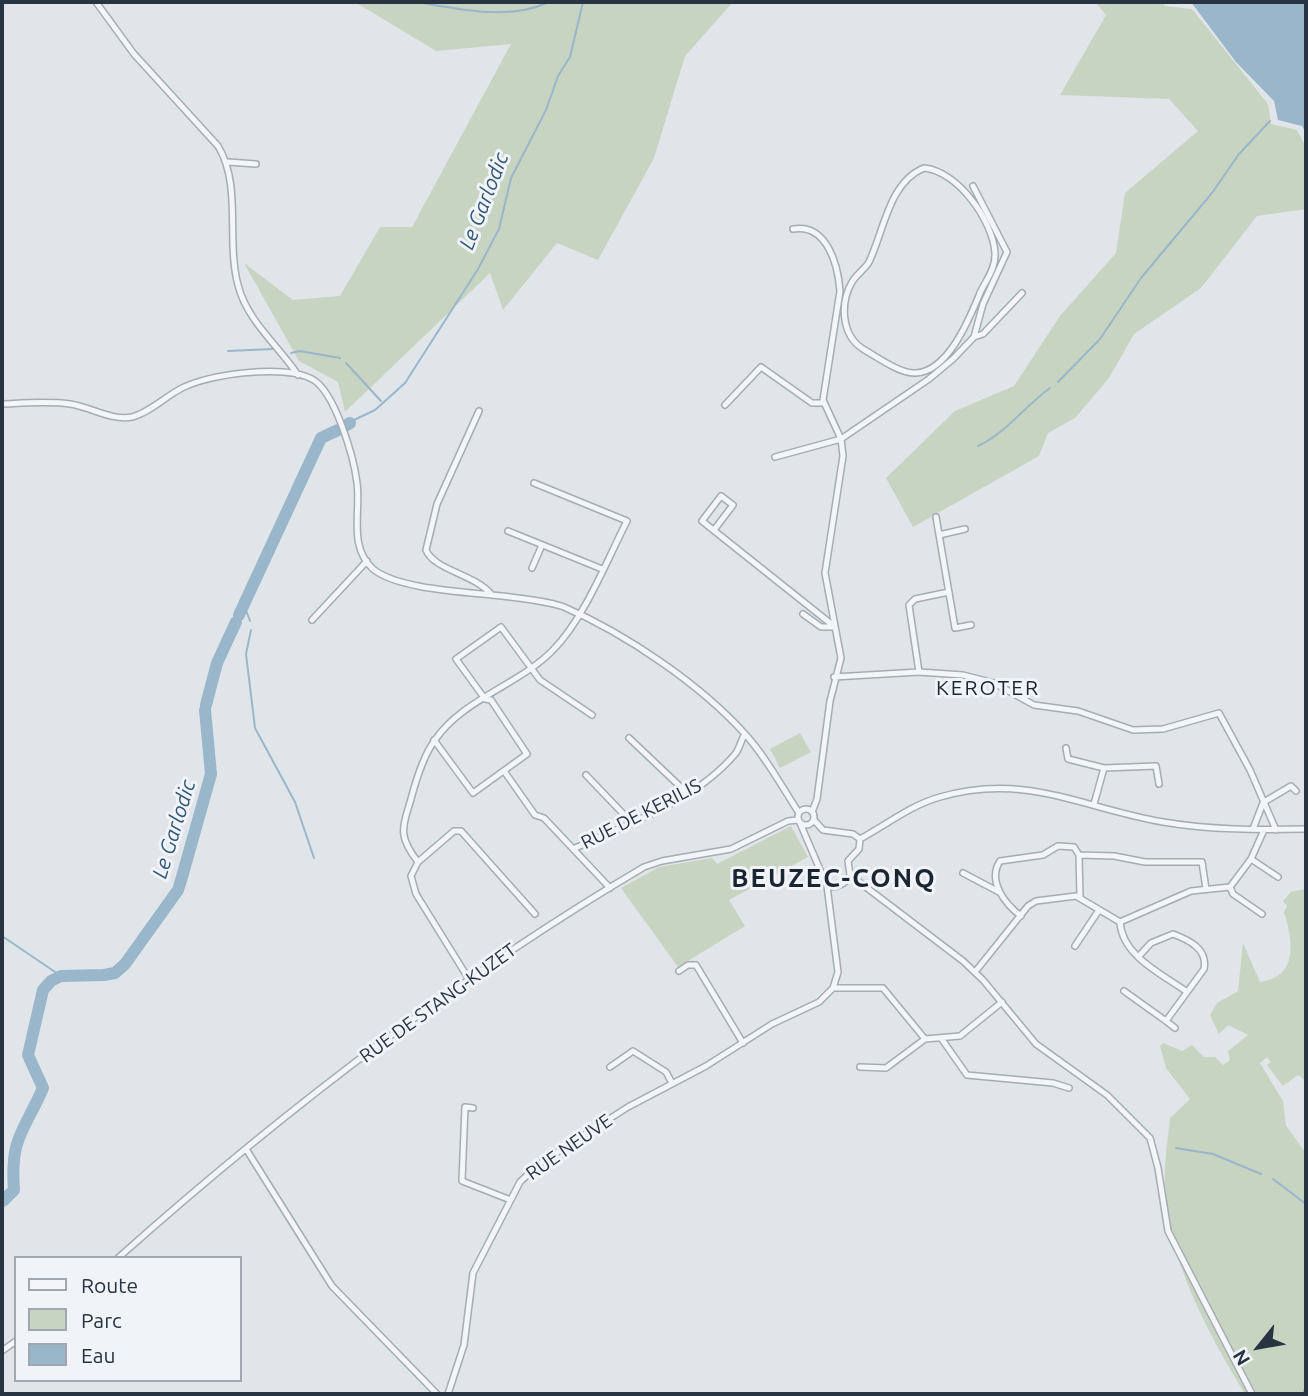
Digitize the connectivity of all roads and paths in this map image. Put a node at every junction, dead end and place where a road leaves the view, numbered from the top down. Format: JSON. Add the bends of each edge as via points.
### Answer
{"nodes":[{"id":1,"x":96,"y":2,"type":"edge"},
{"id":2,"x":228,"y":162,"type":"junction"},
{"id":3,"x":256,"y":164,"type":"dead end"},
{"id":4,"x":973,"y":186,"type":"dead end"},
{"id":5,"x":793,"y":229,"type":"dead end"},
{"id":6,"x":1022,"y":293,"type":"dead end"},
{"id":7,"x":845,"y":326,"type":"junction"},
{"id":8,"x":834,"y":330,"type":"junction"},
{"id":9,"x":974,"y":337,"type":"junction"},
{"id":10,"x":298,"y":375,"type":"junction"},
{"id":11,"x":824,"y":403,"type":"junction"},
{"id":12,"x":2,"y":404,"type":"edge"},
{"id":13,"x":725,"y":405,"type":"dead end"},
{"id":14,"x":479,"y":411,"type":"dead end"},
{"id":15,"x":841,"y":439,"type":"junction"},
{"id":16,"x":775,"y":457,"type":"dead end"},
{"id":17,"x":534,"y":483,"type":"dead end"},
{"id":18,"x":936,"y":517,"type":"dead end"},
{"id":19,"x":965,"y":529,"type":"dead end"},
{"id":20,"x":714,"y":530,"type":"junction"},
{"id":21,"x":508,"y":531,"type":"dead end"},
{"id":22,"x":939,"y":535,"type":"junction"},
{"id":23,"x":542,"y":545,"type":"junction"},
{"id":24,"x":367,"y":561,"type":"junction"},
{"id":25,"x":532,"y":568,"type":"dead end"},
{"id":26,"x":602,"y":569,"type":"junction"},
{"id":27,"x":949,"y":592,"type":"junction"},
{"id":28,"x":491,"y":594,"type":"junction"},
{"id":29,"x":578,"y":614,"type":"junction"},
{"id":30,"x":803,"y":614,"type":"dead end"},
{"id":31,"x":312,"y":620,"type":"dead end"},
{"id":32,"x":971,"y":625,"type":"dead end"},
{"id":33,"x":835,"y":627,"type":"junction"},
{"id":34,"x":531,"y":668,"type":"junction"},
{"id":35,"x":919,"y":672,"type":"junction"},
{"id":36,"x":834,"y":677,"type":"junction"},
{"id":37,"x":485,"y":699,"type":"junction"},
{"id":38,"x":592,"y":715,"type":"dead end"},
{"id":39,"x":745,"y":734,"type":"junction"},
{"id":40,"x":629,"y":738,"type":"dead end"},
{"id":41,"x":434,"y":740,"type":"junction"},
{"id":42,"x":755,"y":747,"type":"junction"},
{"id":43,"x":1066,"y":748,"type":"dead end"},
{"id":44,"x":738,"y":750,"type":"junction"},
{"id":45,"x":1104,"y":768,"type":"junction"},
{"id":46,"x":504,"y":771,"type":"junction"},
{"id":47,"x":586,"y":775,"type":"dead end"},
{"id":48,"x":1159,"y":784,"type":"dead end"},
{"id":49,"x":1296,"y":791,"type":"dead end"},
{"id":50,"x":688,"y":794,"type":"junction"},
{"id":51,"x":1264,"y":802,"type":"junction"},
{"id":52,"x":1094,"y":804,"type":"junction"},
{"id":53,"x":812,"y":812,"type":"junction"},
{"id":54,"x":799,"y":818,"type":"junction"},
{"id":55,"x":814,"y":820,"type":"junction"},
{"id":56,"x":631,"y":822,"type":"junction"},
{"id":57,"x":1253,"y":829,"type":"junction"},
{"id":58,"x":1306,"y":829,"type":"edge"},
{"id":59,"x":1264,"y":830,"type":"junction"},
{"id":60,"x":1276,"y":830,"type":"junction"},
{"id":61,"x":860,"y":839,"type":"junction"},
{"id":62,"x":573,"y":849,"type":"junction"},
{"id":63,"x":1079,"y":855,"type":"junction"},
{"id":64,"x":1251,"y":859,"type":"junction"},
{"id":65,"x":418,"y":862,"type":"junction"},
{"id":66,"x":963,"y":873,"type":"dead end"},
{"id":67,"x":850,"y":875,"type":"junction"},
{"id":68,"x":1278,"y":877,"type":"dead end"},
{"id":69,"x":827,"y":886,"type":"junction"},
{"id":70,"x":1230,"y":887,"type":"junction"},
{"id":71,"x":610,"y":888,"type":"junction"},
{"id":72,"x":1206,"y":889,"type":"junction"},
{"id":73,"x":999,"y":892,"type":"junction"},
{"id":74,"x":1080,"y":897,"type":"junction"},
{"id":75,"x":1100,"y":910,"type":"junction"},
{"id":76,"x":535,"y":914,"type":"dead end"},
{"id":77,"x":1262,"y":914,"type":"dead end"},
{"id":78,"x":1021,"y":916,"type":"junction"},
{"id":79,"x":1120,"y":922,"type":"junction"},
{"id":80,"x":1075,"y":946,"type":"dead end"},
{"id":81,"x":1139,"y":957,"type":"junction"},
{"id":82,"x":679,"y":971,"type":"dead end"},
{"id":83,"x":975,"y":972,"type":"junction"},
{"id":84,"x":470,"y":981,"type":"junction"},
{"id":85,"x":834,"y":988,"type":"junction"},
{"id":86,"x":1124,"y":991,"type":"dead end"},
{"id":87,"x":1187,"y":992,"type":"junction"},
{"id":88,"x":1002,"y":1002,"type":"junction"},
{"id":89,"x":1166,"y":1021,"type":"junction"},
{"id":90,"x":1175,"y":1028,"type":"dead end"},
{"id":91,"x":942,"y":1038,"type":"junction"},
{"id":92,"x":925,"y":1039,"type":"junction"},
{"id":93,"x":743,"y":1043,"type":"junction"},
{"id":94,"x":610,"y":1067,"type":"dead end"},
{"id":95,"x":860,"y":1067,"type":"dead end"},
{"id":96,"x":672,"y":1083,"type":"junction"},
{"id":97,"x":1069,"y":1088,"type":"dead end"},
{"id":98,"x":473,"y":1108,"type":"dead end"},
{"id":99,"x":246,"y":1149,"type":"junction"},
{"id":100,"x":508,"y":1199,"type":"junction"},
{"id":101,"x":120,"y":1256,"type":"edge"},
{"id":102,"x":437,"y":1394,"type":"edge"},
{"id":103,"x":448,"y":1394,"type":"edge"},
{"id":104,"x":1252,"y":1394,"type":"edge"}],
"edges":[{"from":1,"to":2,"type":"street","via":[[134,54]]},
{"from":2,"to":3,"type":"street"},
{"from":2,"to":10,"type":"street","via":[[231,249],[238,286],[255,321]]},
{"from":4,"to":9,"type":"street","via":[[1007,252]]},
{"from":5,"to":8,"type":"street","via":[[818,235],[833,258],[840,290]]},
{"from":6,"to":9,"type":"street","via":[[983,334]]},
{"from":7,"to":7,"type":"street","via":[[861,347],[906,372],[918,373],[937,362],[961,338],[995,253],[970,198],[943,174],[924,168],[905,182],[879,229],[869,263],[852,282]]},
{"from":7,"to":8,"type":"street"},
{"from":8,"to":11,"type":"street","via":[[823,384]]},
{"from":9,"to":15,"type":"street","via":[[929,379]]},
{"from":10,"to":12,"type":"street","via":[[246,372],[214,378],[184,387],[134,416],[118,418],[51,402]]},
{"from":10,"to":24,"type":"street","via":[[325,389],[332,402],[355,473],[358,538]]},
{"from":11,"to":13,"type":"street","via":[[812,403],[761,367]]},
{"from":11,"to":15,"type":"street"},
{"from":14,"to":28,"type":"street","via":[[437,504],[426,550],[435,563],[481,583]]},
{"from":15,"to":16,"type":"street"},
{"from":15,"to":33,"type":"street","via":[[841,477],[825,573]]},
{"from":17,"to":26,"type":"street","via":[[627,521]]},
{"from":18,"to":22,"type":"street"},
{"from":19,"to":22,"type":"street"},
{"from":20,"to":20,"type":"street","via":[[702,521],[721,496],[733,505]]},
{"from":20,"to":33,"type":"street"},
{"from":21,"to":23,"type":"street"},
{"from":22,"to":27,"type":"street"},
{"from":23,"to":25,"type":"street"},
{"from":23,"to":26,"type":"street"},
{"from":24,"to":28,"type":"street","via":[[372,568],[397,578],[450,591]]},
{"from":24,"to":31,"type":"street"},
{"from":26,"to":29,"type":"street"},
{"from":27,"to":32,"type":"street","via":[[956,628]]},
{"from":27,"to":35,"type":"street","via":[[915,599],[908,605]]},
{"from":28,"to":29,"type":"street","via":[[561,606]]},
{"from":29,"to":34,"type":"street","via":[[554,650]]},
{"from":29,"to":39,"type":"street","via":[[680,676]]},
{"from":30,"to":33,"type":"street","via":[[821,627]]},
{"from":33,"to":36,"type":"street","via":[[841,658]]},
{"from":34,"to":37,"type":"street"},
{"from":34,"to":37,"type":"street","via":[[502,626],[456,659]]},
{"from":34,"to":38,"type":"street","via":[[540,680]]},
{"from":35,"to":36,"type":"street"},
{"from":35,"to":51,"type":"street","via":[[980,678],[1034,705],[1078,711],[1122,728],[1144,731],[1219,713]]},
{"from":36,"to":53,"type":"street"},
{"from":37,"to":41,"type":"street"},
{"from":37,"to":46,"type":"street","via":[[491,700],[527,754]]},
{"from":39,"to":42,"type":"street"},
{"from":39,"to":44,"type":"street","name":"RUE DE KERILIS"},
{"from":40,"to":50,"type":"street"},
{"from":41,"to":46,"type":"street","via":[[473,793]]},
{"from":41,"to":65,"type":"street","via":[[402,829],[404,845]]},
{"from":42,"to":44,"type":"street"},
{"from":42,"to":54,"type":"street"},
{"from":43,"to":45,"type":"street","via":[[1068,759]]},
{"from":44,"to":50,"type":"street","name":"RUE DE KERILIS"},
{"from":45,"to":48,"type":"street","via":[[1156,766]]},
{"from":45,"to":52,"type":"street"},
{"from":46,"to":62,"type":"street","via":[[535,815],[544,818]]},
{"from":47,"to":56,"type":"street"},
{"from":49,"to":51,"type":"street","via":[[1291,786]]},
{"from":50,"to":56,"type":"street","name":"RUE DE KERILIS"},
{"from":51,"to":57,"type":"street"},
{"from":51,"to":60,"type":"street"},
{"from":52,"to":57,"type":"street","via":[[1165,822]]},
{"from":52,"to":61,"type":"street","via":[[1031,789],[967,790],[924,803]]},
{"from":53,"to":54,"type":"street","via":[[805,809]]},
{"from":53,"to":55,"type":"street"},
{"from":54,"to":55,"type":"street","via":[[806,826]]},
{"from":54,"to":69,"type":"street"},
{"from":54,"to":71,"type":"street","name":"RUE DE STANG-KUZET","via":[[731,849],[662,860]]},
{"from":55,"to":61,"type":"street","via":[[823,830]]},
{"from":56,"to":62,"type":"street","name":"RUE DE KERILIS"},
{"from":57,"to":59,"type":"street"},
{"from":58,"to":60,"type":"street"},
{"from":59,"to":60,"type":"street"},
{"from":59,"to":64,"type":"street"},
{"from":61,"to":67,"type":"street","via":[[859,849],[848,861]]},
{"from":62,"to":71,"type":"street"},
{"from":63,"to":72,"type":"street","via":[[1202,862]]},
{"from":63,"to":73,"type":"street","via":[[1074,847],[1058,846],[1043,855],[1000,861]]},
{"from":63,"to":74,"type":"street"},
{"from":64,"to":68,"type":"street"},
{"from":64,"to":70,"type":"street"},
{"from":65,"to":76,"type":"street","via":[[454,831],[461,831]]},
{"from":65,"to":84,"type":"street","via":[[411,876],[416,894]]},
{"from":66,"to":73,"type":"street"},
{"from":67,"to":69,"type":"street","via":[[846,882]]},
{"from":67,"to":83,"type":"street"},
{"from":69,"to":85,"type":"street","via":[[838,972]]},
{"from":70,"to":72,"type":"street"},
{"from":70,"to":77,"type":"street"},
{"from":71,"to":84,"type":"street","name":"RUE DE STANG-KUZET","via":[[531,935]]},
{"from":72,"to":79,"type":"street","via":[[1191,891]]},
{"from":73,"to":78,"type":"street","via":[[1005,904]]},
{"from":74,"to":75,"type":"street"},
{"from":74,"to":78,"type":"street","via":[[1036,901]]},
{"from":75,"to":79,"type":"street"},
{"from":75,"to":80,"type":"street"},
{"from":78,"to":83,"type":"street"},
{"from":79,"to":81,"type":"street","via":[[1120,931]]},
{"from":81,"to":87,"type":"street"},
{"from":81,"to":87,"type":"street","via":[[1160,937],[1173,934],[1187,939],[1200,949],[1205,962]]},
{"from":82,"to":93,"type":"street","via":[[696,965]]},
{"from":83,"to":88,"type":"street"},
{"from":84,"to":99,"type":"street","name":"RUE DE STANG-KUZET","via":[[304,1100]]},
{"from":85,"to":92,"type":"street","via":[[883,988]]},
{"from":85,"to":93,"type":"street","name":"RUE NEUVE","via":[[819,1002]]},
{"from":86,"to":89,"type":"street"},
{"from":87,"to":89,"type":"street"},
{"from":88,"to":91,"type":"street","via":[[960,1036]]},
{"from":88,"to":104,"type":"street","via":[[1035,1044],[1108,1095],[1150,1138],[1168,1231]]},
{"from":89,"to":90,"type":"street"},
{"from":91,"to":92,"type":"street"},
{"from":91,"to":97,"type":"street","via":[[967,1075]]},
{"from":92,"to":95,"type":"street","via":[[886,1068]]},
{"from":93,"to":96,"type":"street","name":"RUE NEUVE"},
{"from":94,"to":96,"type":"street","via":[[633,1051],[666,1072]]},
{"from":96,"to":100,"type":"street","name":"RUE NEUVE","via":[[539,1164]]},
{"from":98,"to":100,"type":"street","via":[[465,1107],[462,1181]]},
{"from":99,"to":101,"type":"street","name":"RUE DE STANG-KUZET"},
{"from":99,"to":102,"type":"street","via":[[332,1286]]},
{"from":100,"to":103,"type":"street","name":"RUE NEUVE","via":[[473,1273],[464,1345]]}]}
